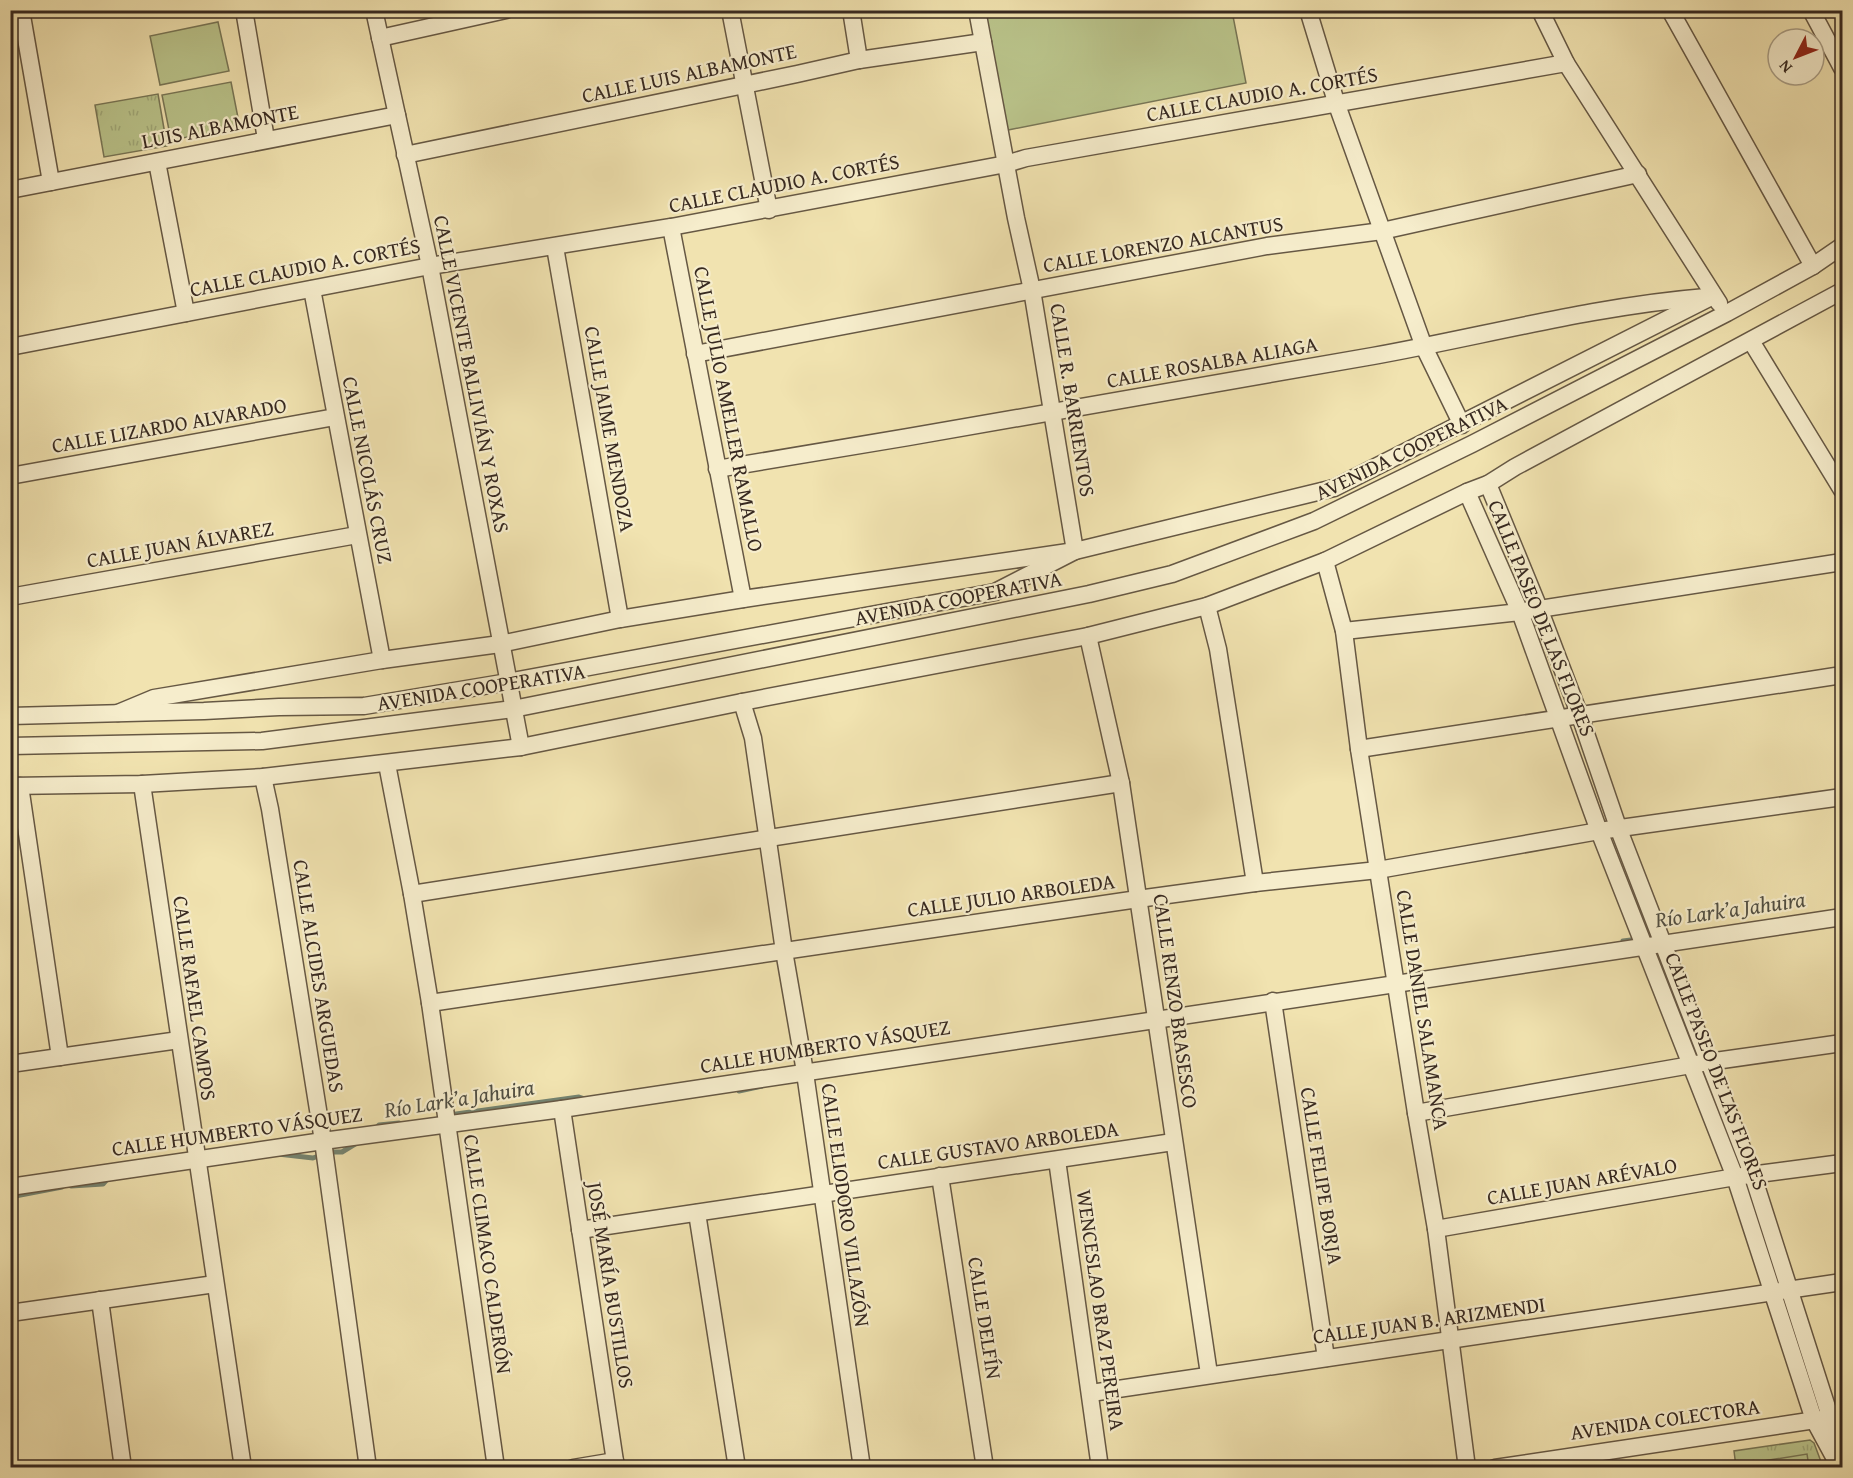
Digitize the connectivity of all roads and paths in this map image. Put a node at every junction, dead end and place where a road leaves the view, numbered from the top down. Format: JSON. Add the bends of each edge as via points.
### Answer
{"nodes":[{"id":1,"x":21,"y":10,"type":"edge"},
{"id":2,"x":244,"y":10,"type":"edge"},
{"id":3,"x":374,"y":10,"type":"edge"},
{"id":4,"x":506,"y":10,"type":"edge"},
{"id":5,"x":730,"y":10,"type":"edge"},
{"id":6,"x":851,"y":10,"type":"edge"},
{"id":7,"x":977,"y":10,"type":"edge"},
{"id":8,"x":1308,"y":10,"type":"edge"},
{"id":9,"x":1540,"y":10,"type":"edge"},
{"id":10,"x":1670,"y":10,"type":"edge"},
{"id":11,"x":1811,"y":10,"type":"edge"},
{"id":12,"x":380,"y":38,"type":"junction"},
{"id":13,"x":983,"y":42,"type":"junction"},
{"id":14,"x":859,"y":60,"type":"junction"},
{"id":15,"x":1566,"y":63,"type":"junction"},
{"id":16,"x":1842,"y":68,"type":"edge"},
{"id":17,"x":744,"y":85,"type":"junction"},
{"id":18,"x":1337,"y":105,"type":"junction"},
{"id":19,"x":397,"y":115,"type":"junction"},
{"id":20,"x":266,"y":139,"type":"junction"},
{"id":21,"x":405,"y":155,"type":"junction"},
{"id":22,"x":156,"y":162,"type":"junction"},
{"id":23,"x":1006,"y":164,"type":"junction"},
{"id":24,"x":1638,"y":174,"type":"junction"},
{"id":25,"x":51,"y":182,"type":"junction"},
{"id":26,"x":10,"y":190,"type":"edge"},
{"id":27,"x":769,"y":210,"type":"junction"},
{"id":28,"x":671,"y":227,"type":"junction"},
{"id":29,"x":1382,"y":231,"type":"junction"},
{"id":30,"x":1842,"y":246,"type":"edge"},
{"id":31,"x":555,"y":247,"type":"junction"},
{"id":32,"x":430,"y":266,"type":"junction"},
{"id":33,"x":1813,"y":266,"type":"junction"},
{"id":34,"x":312,"y":289,"type":"junction"},
{"id":35,"x":1032,"y":290,"type":"junction"},
{"id":36,"x":1842,"y":291,"type":"edge"},
{"id":37,"x":1713,"y":296,"type":"junction"},
{"id":38,"x":186,"y":313,"type":"junction"},
{"id":39,"x":1727,"y":313,"type":"junction"},
{"id":40,"x":1751,"y":342,"type":"junction"},
{"id":41,"x":10,"y":347,"type":"edge"},
{"id":42,"x":1424,"y":347,"type":"junction"},
{"id":43,"x":695,"y":354,"type":"junction"},
{"id":44,"x":1053,"y":414,"type":"junction"},
{"id":45,"x":335,"y":417,"type":"junction"},
{"id":46,"x":1462,"y":425,"type":"junction"},
{"id":47,"x":717,"y":469,"type":"junction"},
{"id":48,"x":10,"y":476,"type":"edge"},
{"id":49,"x":1488,"y":484,"type":"junction"},
{"id":50,"x":1842,"y":490,"type":"edge"},
{"id":51,"x":1467,"y":492,"type":"junction"},
{"id":52,"x":357,"y":535,"type":"junction"},
{"id":53,"x":1075,"y":551,"type":"junction"},
{"id":54,"x":1325,"y":561,"type":"junction"},
{"id":55,"x":1842,"y":562,"type":"edge"},
{"id":56,"x":10,"y":597,"type":"edge"},
{"id":57,"x":743,"y":599,"type":"junction"},
{"id":58,"x":1207,"y":606,"type":"junction"},
{"id":59,"x":1539,"y":608,"type":"junction"},
{"id":60,"x":1520,"y":612,"type":"junction"},
{"id":61,"x":620,"y":619,"type":"junction"},
{"id":62,"x":1344,"y":631,"type":"junction"},
{"id":63,"x":1089,"y":636,"type":"junction"},
{"id":64,"x":500,"y":644,"type":"junction"},
{"id":65,"x":382,"y":660,"type":"junction"},
{"id":66,"x":1842,"y":675,"type":"edge"},
{"id":67,"x":508,"y":682,"type":"junction"},
{"id":68,"x":742,"y":702,"type":"junction"},
{"id":69,"x":513,"y":709,"type":"junction"},
{"id":70,"x":118,"y":713,"type":"junction"},
{"id":71,"x":10,"y":716,"type":"edge"},
{"id":72,"x":1580,"y":716,"type":"junction"},
{"id":73,"x":1559,"y":718,"type":"junction"},
{"id":74,"x":10,"y":746,"type":"edge"},
{"id":75,"x":520,"y":747,"type":"junction"},
{"id":76,"x":1359,"y":749,"type":"junction"},
{"id":77,"x":387,"y":764,"type":"junction"},
{"id":78,"x":263,"y":777,"type":"junction"},
{"id":79,"x":1121,"y":783,"type":"junction"},
{"id":80,"x":141,"y":784,"type":"junction"},
{"id":81,"x":15,"y":786,"type":"edge"},
{"id":82,"x":1842,"y":797,"type":"edge"},
{"id":83,"x":1619,"y":830,"type":"junction"},
{"id":84,"x":1599,"y":831,"type":"junction"},
{"id":85,"x":768,"y":838,"type":"junction"},
{"id":86,"x":1378,"y":870,"type":"junction"},
{"id":87,"x":1255,"y":883,"type":"junction"},
{"id":88,"x":412,"y":894,"type":"junction"},
{"id":89,"x":1138,"y":898,"type":"junction"},
{"id":90,"x":1842,"y":917,"type":"edge"},
{"id":91,"x":1663,"y":944,"type":"junction"},
{"id":92,"x":1646,"y":947,"type":"junction"},
{"id":93,"x":784,"y":951,"type":"junction"},
{"id":94,"x":1397,"y":985,"type":"junction"},
{"id":95,"x":1273,"y":1001,"type":"junction"},
{"id":96,"x":429,"y":1003,"type":"junction"},
{"id":97,"x":1156,"y":1019,"type":"junction"},
{"id":98,"x":179,"y":1040,"type":"junction"},
{"id":99,"x":1842,"y":1043,"type":"edge"},
{"id":100,"x":60,"y":1057,"type":"junction"},
{"id":101,"x":1708,"y":1062,"type":"junction"},
{"id":102,"x":10,"y":1064,"type":"edge"},
{"id":103,"x":1691,"y":1066,"type":"junction"},
{"id":104,"x":803,"y":1073,"type":"junction"},
{"id":105,"x":562,"y":1109,"type":"junction"},
{"id":106,"x":1416,"y":1113,"type":"junction"},
{"id":107,"x":447,"y":1125,"type":"junction"},
{"id":108,"x":322,"y":1141,"type":"junction"},
{"id":109,"x":1173,"y":1142,"type":"junction"},
{"id":110,"x":196,"y":1160,"type":"junction"},
{"id":111,"x":1057,"y":1160,"type":"junction"},
{"id":112,"x":1842,"y":1163,"type":"edge"},
{"id":113,"x":940,"y":1176,"type":"junction"},
{"id":114,"x":1753,"y":1176,"type":"junction"},
{"id":115,"x":1736,"y":1177,"type":"junction"},
{"id":116,"x":10,"y":1187,"type":"edge"},
{"id":117,"x":821,"y":1194,"type":"junction"},
{"id":118,"x":697,"y":1212,"type":"junction"},
{"id":119,"x":1436,"y":1229,"type":"junction"},
{"id":120,"x":580,"y":1230,"type":"junction"},
{"id":121,"x":1842,"y":1282,"type":"edge"},
{"id":122,"x":215,"y":1284,"type":"junction"},
{"id":123,"x":1782,"y":1291,"type":"junction"},
{"id":124,"x":100,"y":1300,"type":"junction"},
{"id":125,"x":10,"y":1313,"type":"edge"},
{"id":126,"x":1450,"y":1340,"type":"junction"},
{"id":127,"x":1326,"y":1358,"type":"junction"},
{"id":128,"x":1209,"y":1374,"type":"junction"},
{"id":129,"x":1091,"y":1392,"type":"junction"},
{"id":130,"x":1829,"y":1418,"type":"edge"},
{"id":131,"x":1842,"y":1454,"type":"edge"},
{"id":132,"x":616,"y":1464,"type":"edge"},
{"id":133,"x":123,"y":1467,"type":"edge"},
{"id":134,"x":243,"y":1467,"type":"edge"},
{"id":135,"x":368,"y":1467,"type":"edge"},
{"id":136,"x":496,"y":1467,"type":"edge"},
{"id":137,"x":573,"y":1467,"type":"edge"},
{"id":138,"x":737,"y":1467,"type":"edge"},
{"id":139,"x":862,"y":1467,"type":"edge"},
{"id":140,"x":985,"y":1467,"type":"edge"},
{"id":141,"x":1100,"y":1467,"type":"edge"},
{"id":142,"x":1467,"y":1467,"type":"edge"},
{"id":143,"x":1495,"y":1467,"type":"edge"},
{"id":144,"x":1840,"y":1467,"type":"edge"}],
"edges":[{"from":1,"to":25,"type":"street"},
{"from":2,"to":20,"type":"street"},
{"from":3,"to":12,"type":"street","name":"CALLE VICENTE BALLIVIÁN Y ROXAS"},
{"from":4,"to":12,"type":"street"},
{"from":5,"to":17,"type":"street"},
{"from":6,"to":14,"type":"street"},
{"from":7,"to":13,"type":"street","name":"CALLE R. BARRIENTOS"},
{"from":8,"to":18,"type":"street"},
{"from":9,"to":15,"type":"street"},
{"from":10,"to":33,"type":"street"},
{"from":11,"to":16,"type":"street"},
{"from":12,"to":19,"type":"street","name":"CALLE VICENTE BALLIVIÁN Y ROXAS"},
{"from":13,"to":14,"type":"street","name":"CALLE LUIS ALBAMONTE"},
{"from":13,"to":23,"type":"street","name":"CALLE R. BARRIENTOS"},
{"from":14,"to":17,"type":"street","name":"CALLE LUIS ALBAMONTE"},
{"from":15,"to":18,"type":"street","name":"CALLE CLAUDIO A. CORTÉS"},
{"from":15,"to":24,"type":"street"},
{"from":17,"to":21,"type":"street","name":"CALLE LUIS ALBAMONTE"},
{"from":17,"to":27,"type":"street"},
{"from":18,"to":23,"type":"street","name":"CALLE CLAUDIO A. CORTÉS"},
{"from":18,"to":29,"type":"street"},
{"from":19,"to":20,"type":"street","name":"LUIS ALBAMONTE"},
{"from":19,"to":21,"type":"street","name":"CALLE VICENTE BALLIVIÁN Y ROXAS"},
{"from":20,"to":22,"type":"street","name":"LUIS ALBAMONTE"},
{"from":21,"to":32,"type":"street","name":"CALLE VICENTE BALLIVIÁN Y ROXAS"},
{"from":22,"to":25,"type":"street","name":"LUIS ALBAMONTE"},
{"from":22,"to":38,"type":"street"},
{"from":23,"to":27,"type":"street","name":"CALLE CLAUDIO A. CORTÉS"},
{"from":23,"to":35,"type":"street","name":"CALLE R. BARRIENTOS"},
{"from":24,"to":29,"type":"street","name":"CALLE LORENZO ALCANTUS"},
{"from":24,"to":37,"type":"street"},
{"from":25,"to":26,"type":"street"},
{"from":27,"to":28,"type":"street","name":"CALLE CLAUDIO A. CORTÉS"},
{"from":28,"to":31,"type":"street","name":"CALLE CLAUDIO A. CORTÉS"},
{"from":28,"to":43,"type":"street","name":"CALLE JULIO AMELLER RAMALLO"},
{"from":29,"to":35,"type":"street","name":"CALLE LORENZO ALCANTUS","via":[[1268,246]]},
{"from":29,"to":42,"type":"street"},
{"from":30,"to":33,"type":"street","name":"AVENIDA COOPERATIVA"},
{"from":31,"to":32,"type":"street","name":"CALLE CLAUDIO A. CORTÉS"},
{"from":31,"to":61,"type":"street","name":"CALLE JAIME MENDOZA"},
{"from":32,"to":34,"type":"street","name":"CALLE CLAUDIO A. CORTÉS"},
{"from":32,"to":64,"type":"street","name":"CALLE VICENTE BALLIVIÁN Y ROXAS"},
{"from":33,"to":39,"type":"street","name":"AVENIDA COOPERATIVA"},
{"from":34,"to":38,"type":"street","name":"CALLE CLAUDIO A. CORTÉS"},
{"from":34,"to":45,"type":"street","name":"CALLE NICOLÁS CRUZ"},
{"from":35,"to":43,"type":"street","name":"CALLE LORENZO ALCANTUS"},
{"from":35,"to":44,"type":"street","name":"CALLE R. BARRIENTOS"},
{"from":36,"to":40,"type":"street"},
{"from":37,"to":39,"type":"street"},
{"from":37,"to":42,"type":"street","name":"CALLE ROSALBA ALIAGA","via":[[1612,308]]},
{"from":37,"to":46,"type":"street"},
{"from":38,"to":41,"type":"street","name":"CALLE CLAUDIO A. CORTÉS"},
{"from":39,"to":69,"type":"street","name":"AVENIDA COOPERATIVA","via":[[1314,521],[1173,574]]},
{"from":40,"to":49,"type":"street","via":[[1515,466]]},
{"from":40,"to":50,"type":"street"},
{"from":42,"to":44,"type":"street","name":"CALLE ROSALBA ALIAGA"},
{"from":42,"to":46,"type":"street"},
{"from":43,"to":47,"type":"street","name":"CALLE JULIO AMELLER RAMALLO"},
{"from":44,"to":47,"type":"street","name":"CALLE ROSALBA ALIAGA"},
{"from":44,"to":53,"type":"street","name":"CALLE R. BARRIENTOS"},
{"from":45,"to":48,"type":"street","name":"CALLE LIZARDO ALVARADO"},
{"from":45,"to":52,"type":"street","name":"CALLE NICOLÁS CRUZ"},
{"from":46,"to":53,"type":"street","via":[[1334,488]]},
{"from":47,"to":57,"type":"street","name":"CALLE JULIO AMELLER RAMALLO"},
{"from":49,"to":51,"type":"street"},
{"from":49,"to":59,"type":"street","name":"CALLE PASEO DE LAS FLORES"},
{"from":51,"to":54,"type":"street"},
{"from":51,"to":60,"type":"street","name":"CALLE PASEO DE LAS FLORES"},
{"from":52,"to":56,"type":"street","name":"CALLE JUAN ÁLVAREZ"},
{"from":52,"to":65,"type":"street","name":"CALLE NICOLÁS CRUZ"},
{"from":53,"to":57,"type":"street"},
{"from":53,"to":67,"type":"street","via":[[995,592]]},
{"from":54,"to":58,"type":"street"},
{"from":54,"to":62,"type":"street","name":"CALLE DANIEL SALAMANCA"},
{"from":55,"to":59,"type":"street"},
{"from":57,"to":61,"type":"street"},
{"from":58,"to":63,"type":"street"},
{"from":58,"to":87,"type":"street","via":[[1218,649]]},
{"from":59,"to":60,"type":"street"},
{"from":59,"to":72,"type":"street","name":"CALLE PASEO DE LAS FLORES"},
{"from":60,"to":62,"type":"street"},
{"from":60,"to":73,"type":"street","name":"CALLE PASEO DE LAS FLORES"},
{"from":61,"to":64,"type":"street"},
{"from":62,"to":76,"type":"street","name":"CALLE DANIEL SALAMANCA"},
{"from":63,"to":68,"type":"street"},
{"from":63,"to":79,"type":"street","name":"CALLE RENZO BRASESCO"},
{"from":64,"to":65,"type":"street"},
{"from":64,"to":67,"type":"street","name":"CALLE VICENTE BALLIVIÁN Y ROXAS"},
{"from":65,"to":70,"type":"street","via":[[154,698]]},
{"from":66,"to":72,"type":"street"},
{"from":67,"to":69,"type":"street","name":"CALLE VICENTE BALLIVIÁN Y ROXAS"},
{"from":67,"to":70,"type":"street","via":[[364,706]]},
{"from":68,"to":75,"type":"street"},
{"from":68,"to":85,"type":"street","name":"CALLE ELIODORO VILLAZÓN","via":[[752,733]]},
{"from":69,"to":74,"type":"street","name":"AVENIDA COOPERATIVA","via":[[262,741]]},
{"from":69,"to":75,"type":"street","name":"CALLE VICENTE BALLIVIÁN Y ROXAS"},
{"from":70,"to":71,"type":"street"},
{"from":72,"to":73,"type":"street"},
{"from":72,"to":83,"type":"street","name":"CALLE PASEO DE LAS FLORES"},
{"from":73,"to":76,"type":"street"},
{"from":73,"to":84,"type":"street","name":"CALLE PASEO DE LAS FLORES"},
{"from":75,"to":77,"type":"street"},
{"from":76,"to":86,"type":"street","name":"CALLE DANIEL SALAMANCA"},
{"from":77,"to":78,"type":"street"},
{"from":77,"to":88,"type":"street","name":"CALLE CLIMACO CALDERÓN"},
{"from":78,"to":80,"type":"street"},
{"from":78,"to":108,"type":"street","name":"CALLE ALCIDES ARGUEDAS"},
{"from":79,"to":85,"type":"street"},
{"from":79,"to":89,"type":"street","name":"CALLE RENZO BRASESCO"},
{"from":80,"to":81,"type":"street"},
{"from":80,"to":98,"type":"street","name":"CALLE RAFAEL CAMPOS"},
{"from":81,"to":100,"type":"street"},
{"from":82,"to":83,"type":"street"},
{"from":83,"to":84,"type":"street","name":"CALLE JULIO ARBOLEDA"},
{"from":83,"to":91,"type":"street","name":"CALLE PASEO DE LAS FLORES"},
{"from":84,"to":86,"type":"street","name":"CALLE JULIO ARBOLEDA"},
{"from":84,"to":92,"type":"street","name":"CALLE PASEO DE LAS FLORES"},
{"from":85,"to":88,"type":"street"},
{"from":85,"to":93,"type":"street","name":"CALLE ELIODORO VILLAZÓN"},
{"from":86,"to":87,"type":"street","name":"CALLE JULIO ARBOLEDA"},
{"from":86,"to":94,"type":"street","name":"CALLE DANIEL SALAMANCA"},
{"from":87,"to":89,"type":"street","name":"CALLE JULIO ARBOLEDA"},
{"from":88,"to":96,"type":"street","name":"CALLE CLIMACO CALDERÓN"},
{"from":89,"to":93,"type":"street","name":"CALLE JULIO ARBOLEDA"},
{"from":89,"to":97,"type":"street","name":"CALLE RENZO BRASESCO"},
{"from":90,"to":91,"type":"street"},
{"from":91,"to":92,"type":"street","name":"CALLE HUMBERTO VÁSQUEZ"},
{"from":91,"to":101,"type":"street","name":"CALLE PASEO DE LAS FLORES"},
{"from":92,"to":94,"type":"street","name":"CALLE HUMBERTO VÁSQUEZ"},
{"from":92,"to":103,"type":"street","name":"CALLE PASEO DE LAS FLORES"},
{"from":93,"to":96,"type":"street","name":"CALLE JULIO ARBOLEDA"},
{"from":93,"to":104,"type":"street","name":"CALLE ELIODORO VILLAZÓN"},
{"from":94,"to":95,"type":"street","name":"CALLE HUMBERTO VÁSQUEZ"},
{"from":94,"to":106,"type":"street","name":"CALLE DANIEL SALAMANCA"},
{"from":95,"to":97,"type":"street","name":"CALLE HUMBERTO VÁSQUEZ"},
{"from":95,"to":127,"type":"street","name":"CALLE FELIPE BORJA"},
{"from":96,"to":107,"type":"street","name":"CALLE CLIMACO CALDERÓN"},
{"from":97,"to":104,"type":"street","name":"CALLE HUMBERTO VÁSQUEZ"},
{"from":97,"to":109,"type":"street","name":"CALLE RENZO BRASESCO"},
{"from":98,"to":100,"type":"street"},
{"from":98,"to":110,"type":"street","name":"CALLE RAFAEL CAMPOS"},
{"from":99,"to":101,"type":"street"},
{"from":100,"to":102,"type":"street"},
{"from":101,"to":103,"type":"street"},
{"from":101,"to":114,"type":"street","name":"CALLE PASEO DE LAS FLORES"},
{"from":103,"to":106,"type":"street"},
{"from":103,"to":115,"type":"street","name":"CALLE PASEO DE LAS FLORES"},
{"from":104,"to":105,"type":"street","name":"CALLE HUMBERTO VÁSQUEZ"},
{"from":104,"to":117,"type":"street","name":"CALLE ELIODORO VILLAZÓN"},
{"from":105,"to":107,"type":"street","name":"CALLE HUMBERTO VÁSQUEZ"},
{"from":105,"to":120,"type":"street","name":"JOSÉ MARÍA BUSTILLOS"},
{"from":106,"to":119,"type":"street","name":"CALLE DANIEL SALAMANCA"},
{"from":107,"to":108,"type":"street","name":"CALLE HUMBERTO VÁSQUEZ"},
{"from":107,"to":136,"type":"street","name":"CALLE CLIMACO CALDERÓN"},
{"from":108,"to":110,"type":"street","name":"CALLE HUMBERTO VÁSQUEZ"},
{"from":108,"to":135,"type":"street","name":"CALLE ALCIDES ARGUEDAS"},
{"from":109,"to":111,"type":"street","name":"CALLE GUSTAVO ARBOLEDA"},
{"from":109,"to":128,"type":"street","name":"CALLE RENZO BRASESCO"},
{"from":110,"to":116,"type":"street","name":"CALLE HUMBERTO VÁSQUEZ"},
{"from":110,"to":122,"type":"street","name":"CALLE RAFAEL CAMPOS"},
{"from":111,"to":113,"type":"street","name":"CALLE GUSTAVO ARBOLEDA"},
{"from":111,"to":129,"type":"street","name":"WENCESLAO BRAZ PEREIRA"},
{"from":112,"to":114,"type":"street"},
{"from":113,"to":117,"type":"street","name":"CALLE GUSTAVO ARBOLEDA"},
{"from":113,"to":140,"type":"street","name":"CALLE DELFÍN"},
{"from":114,"to":115,"type":"street","name":"CALLE JUAN ARÉVALO"},
{"from":114,"to":123,"type":"street","name":"CALLE PASEO DE LAS FLORES"},
{"from":115,"to":119,"type":"street","name":"CALLE JUAN ARÉVALO"},
{"from":115,"to":123,"type":"street","name":"CALLE PASEO DE LAS FLORES"},
{"from":117,"to":118,"type":"street","name":"CALLE GUSTAVO ARBOLEDA"},
{"from":117,"to":139,"type":"street","name":"CALLE ELIODORO VILLAZÓN"},
{"from":118,"to":120,"type":"street","name":"CALLE GUSTAVO ARBOLEDA"},
{"from":118,"to":138,"type":"street"},
{"from":119,"to":126,"type":"street","name":"CALLE DANIEL SALAMANCA"},
{"from":120,"to":132,"type":"street","name":"JOSÉ MARÍA BUSTILLOS"},
{"from":121,"to":123,"type":"street","name":"CALLE JUAN B. ARIZMENDI"},
{"from":122,"to":124,"type":"street"},
{"from":122,"to":134,"type":"street","name":"CALLE RAFAEL CAMPOS"},
{"from":123,"to":126,"type":"street","name":"CALLE JUAN B. ARIZMENDI"},
{"from":123,"to":130,"type":"street","name":"CALLE PASEO DE LAS FLORES"},
{"from":124,"to":125,"type":"street"},
{"from":124,"to":133,"type":"street"},
{"from":126,"to":127,"type":"street","name":"CALLE JUAN B. ARIZMENDI"},
{"from":126,"to":142,"type":"street","name":"CALLE DANIEL SALAMANCA"},
{"from":127,"to":128,"type":"street","name":"CALLE JUAN B. ARIZMENDI"},
{"from":128,"to":129,"type":"street","name":"CALLE JUAN B. ARIZMENDI"},
{"from":129,"to":141,"type":"street","name":"WENCESLAO BRAZ PEREIRA"},
{"from":130,"to":131,"type":"street","name":"CALLE PASEO DE LAS FLORES"},
{"from":130,"to":143,"type":"street","name":"AVENIDA COLECTORA"},
{"from":130,"to":144,"type":"street","name":"CALLE PASEO DE LAS FLORES"},
{"from":132,"to":137,"type":"street"}]}
